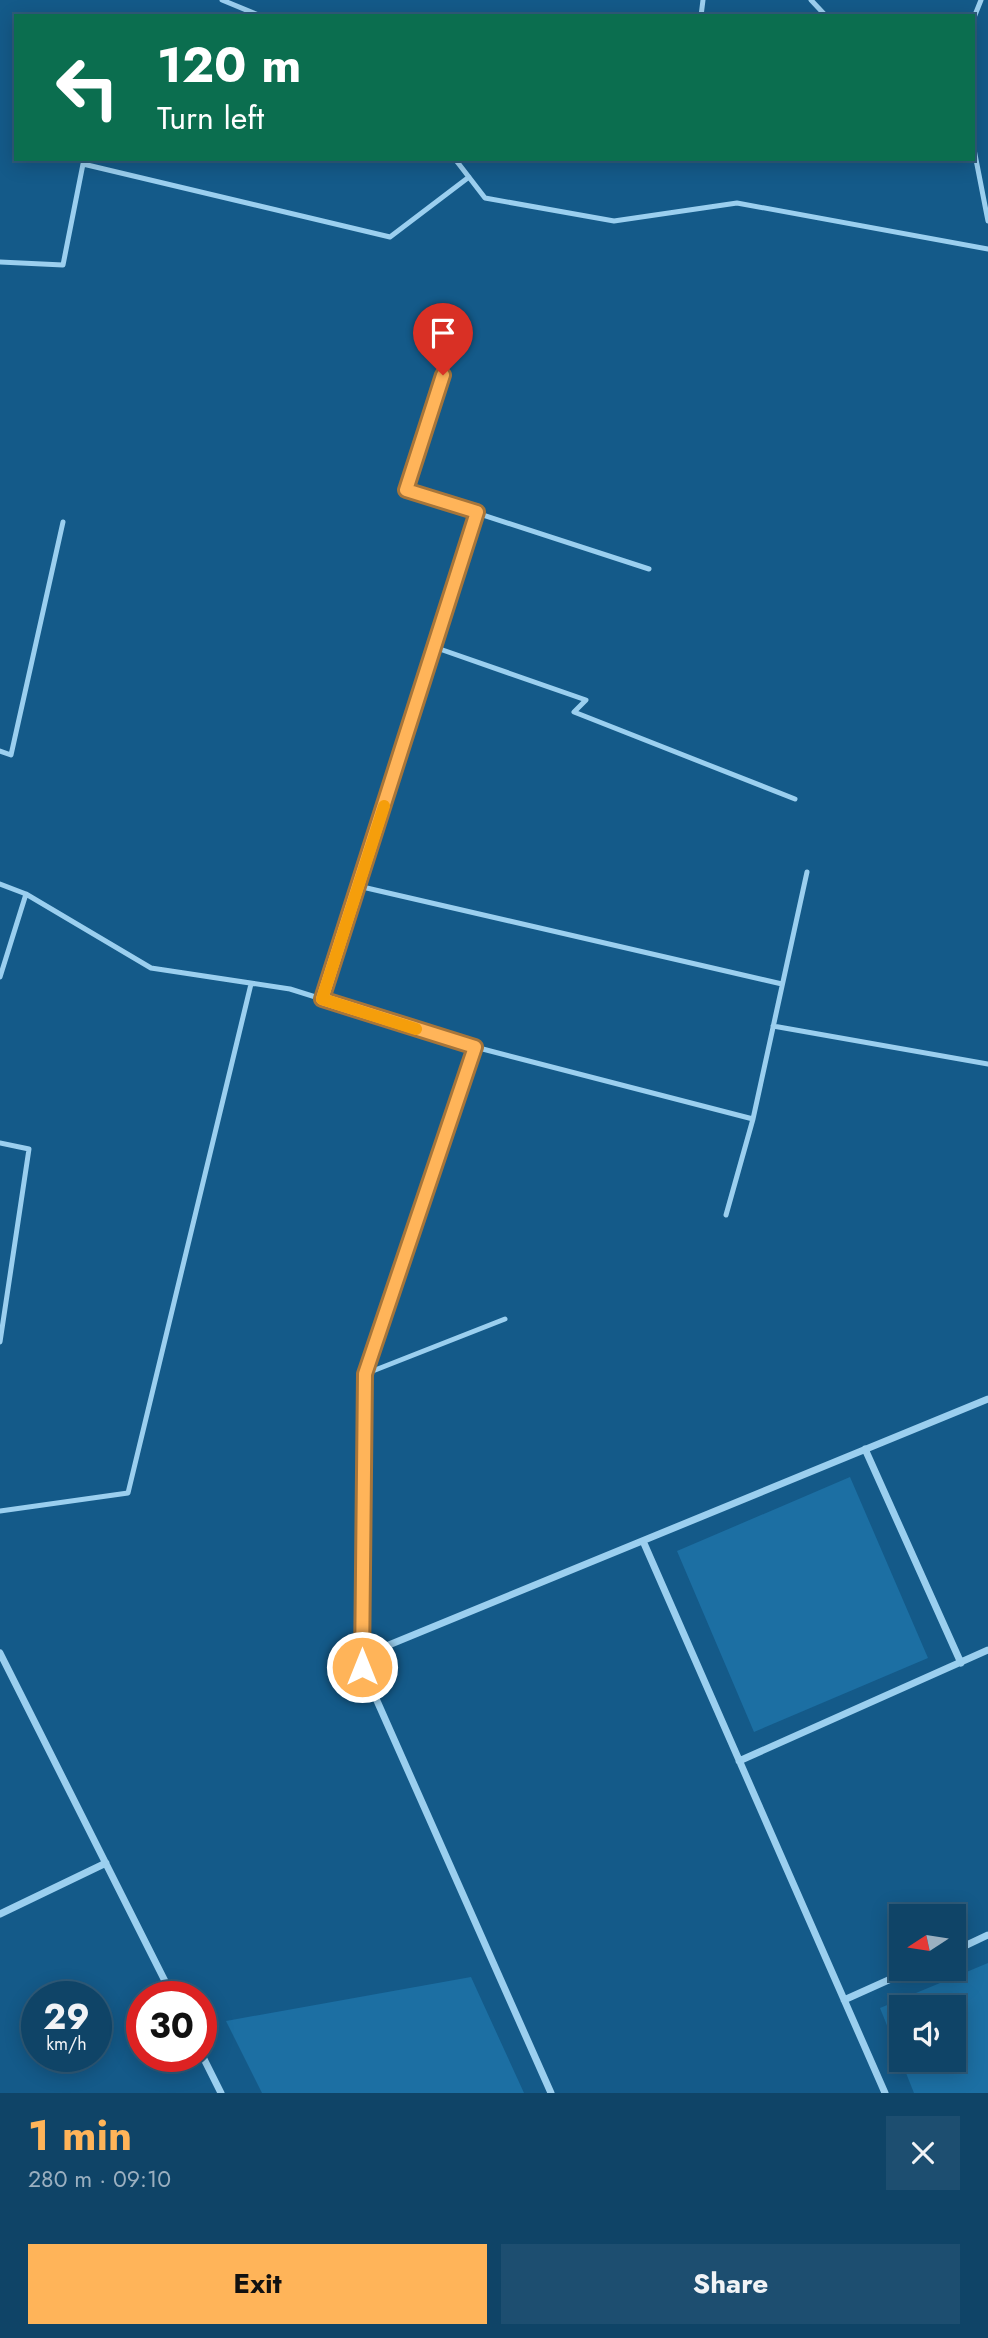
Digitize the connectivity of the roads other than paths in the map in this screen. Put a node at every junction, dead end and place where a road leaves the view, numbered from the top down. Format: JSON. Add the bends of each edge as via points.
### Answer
{"nodes":[{"id":1,"x":222,"y":0,"type":"edge"},
{"id":2,"x":811,"y":0,"type":"edge"},
{"id":3,"x":256,"y":14,"type":"edge"},
{"id":4,"x":824,"y":14,"type":"edge"},
{"id":5,"x":975,"y":154,"type":"edge"},
{"id":6,"x":457,"y":161,"type":"edge"},
{"id":7,"x":469,"y":177,"type":"junction"},
{"id":8,"x":988,"y":221,"type":"edge"},
{"id":9,"x":988,"y":249,"type":"edge"},
{"id":10,"x":0,"y":262,"type":"edge"},
{"id":11,"x":458,"y":328,"type":"dead end"},
{"id":12,"x":477,"y":512,"type":"junction"},
{"id":13,"x":63,"y":522,"type":"dead end"},
{"id":14,"x":649,"y":569,"type":"dead end"},
{"id":15,"x":434,"y":647,"type":"junction"},
{"id":16,"x":0,"y":751,"type":"edge"},
{"id":17,"x":794,"y":799,"type":"dead end"},
{"id":18,"x":807,"y":872,"type":"dead end"},
{"id":19,"x":0,"y":884,"type":"edge"},
{"id":20,"x":358,"y":886,"type":"junction"},
{"id":21,"x":26,"y":894,"type":"junction"},
{"id":22,"x":0,"y":977,"type":"edge"},
{"id":23,"x":251,"y":984,"type":"junction"},
{"id":24,"x":782,"y":984,"type":"junction"},
{"id":25,"x":322,"y":999,"type":"junction"},
{"id":26,"x":773,"y":1026,"type":"junction"},
{"id":27,"x":475,"y":1047,"type":"junction"},
{"id":28,"x":988,"y":1064,"type":"edge"},
{"id":29,"x":753,"y":1119,"type":"junction"},
{"id":30,"x":0,"y":1143,"type":"edge"},
{"id":31,"x":726,"y":1215,"type":"dead end"},
{"id":32,"x":505,"y":1319,"type":"dead end"},
{"id":33,"x":0,"y":1342,"type":"edge"},
{"id":34,"x":365,"y":1374,"type":"junction"},
{"id":35,"x":988,"y":1399,"type":"edge"},
{"id":36,"x":865,"y":1450,"type":"junction"},
{"id":37,"x":0,"y":1511,"type":"edge"},
{"id":38,"x":643,"y":1541,"type":"junction"},
{"id":39,"x":988,"y":1650,"type":"edge"},
{"id":40,"x":0,"y":1653,"type":"edge"},
{"id":41,"x":362,"y":1656,"type":"junction"},
{"id":42,"x":961,"y":1663,"type":"junction"},
{"id":43,"x":739,"y":1761,"type":"junction"},
{"id":44,"x":106,"y":1863,"type":"junction"},
{"id":45,"x":0,"y":1914,"type":"edge"},
{"id":46,"x":988,"y":1935,"type":"edge"},
{"id":47,"x":966,"y":1945,"type":"edge"},
{"id":48,"x":889,"y":1980,"type":"edge"},
{"id":49,"x":165,"y":1981,"type":"edge"},
{"id":50,"x":844,"y":2000,"type":"junction"},
{"id":51,"x":210,"y":2072,"type":"edge"},
{"id":52,"x":221,"y":2093,"type":"edge"},
{"id":53,"x":551,"y":2093,"type":"edge"},
{"id":54,"x":885,"y":2093,"type":"edge"}],
"edges":[{"from":1,"to":3,"type":"lane"},
{"from":2,"to":4,"type":"lane"},
{"from":5,"to":8,"type":"lane"},
{"from":6,"to":7,"type":"lane"},
{"from":7,"to":9,"type":"lane","via":[[485,198],[614,221],[737,203]]},
{"from":7,"to":10,"type":"lane","via":[[390,237],[83,164],[63,265]]},
{"from":11,"to":12,"type":"lane","via":[[406,490]]},
{"from":12,"to":14,"type":"lane"},
{"from":12,"to":15,"type":"lane"},
{"from":13,"to":16,"type":"lane","via":[[11,755]]},
{"from":15,"to":17,"type":"lane","via":[[586,699],[574,712]]},
{"from":15,"to":20,"type":"lane"},
{"from":18,"to":24,"type":"lane"},
{"from":19,"to":21,"type":"lane"},
{"from":20,"to":24,"type":"lane"},
{"from":20,"to":25,"type":"lane"},
{"from":21,"to":22,"type":"lane"},
{"from":21,"to":23,"type":"lane","via":[[151,968]]},
{"from":23,"to":25,"type":"lane"},
{"from":23,"to":37,"type":"lane","via":[[128,1493]]},
{"from":24,"to":26,"type":"lane"},
{"from":25,"to":27,"type":"lane"},
{"from":26,"to":28,"type":"lane"},
{"from":26,"to":29,"type":"lane"},
{"from":27,"to":29,"type":"lane"},
{"from":27,"to":34,"type":"street"},
{"from":29,"to":31,"type":"lane"},
{"from":30,"to":33,"type":"lane","via":[[29,1149]]},
{"from":32,"to":34,"type":"lane"},
{"from":34,"to":41,"type":"street"},
{"from":35,"to":36,"type":"street"},
{"from":36,"to":38,"type":"street"},
{"from":36,"to":42,"type":"street"},
{"from":38,"to":41,"type":"street"},
{"from":38,"to":43,"type":"street"},
{"from":39,"to":42,"type":"street"},
{"from":40,"to":44,"type":"street"},
{"from":41,"to":53,"type":"street","via":[[367,1680]]},
{"from":42,"to":43,"type":"street"},
{"from":43,"to":50,"type":"street"},
{"from":44,"to":45,"type":"street"},
{"from":44,"to":49,"type":"street"},
{"from":46,"to":47,"type":"street"},
{"from":48,"to":50,"type":"street"},
{"from":50,"to":54,"type":"street"},
{"from":51,"to":52,"type":"street"}]}
